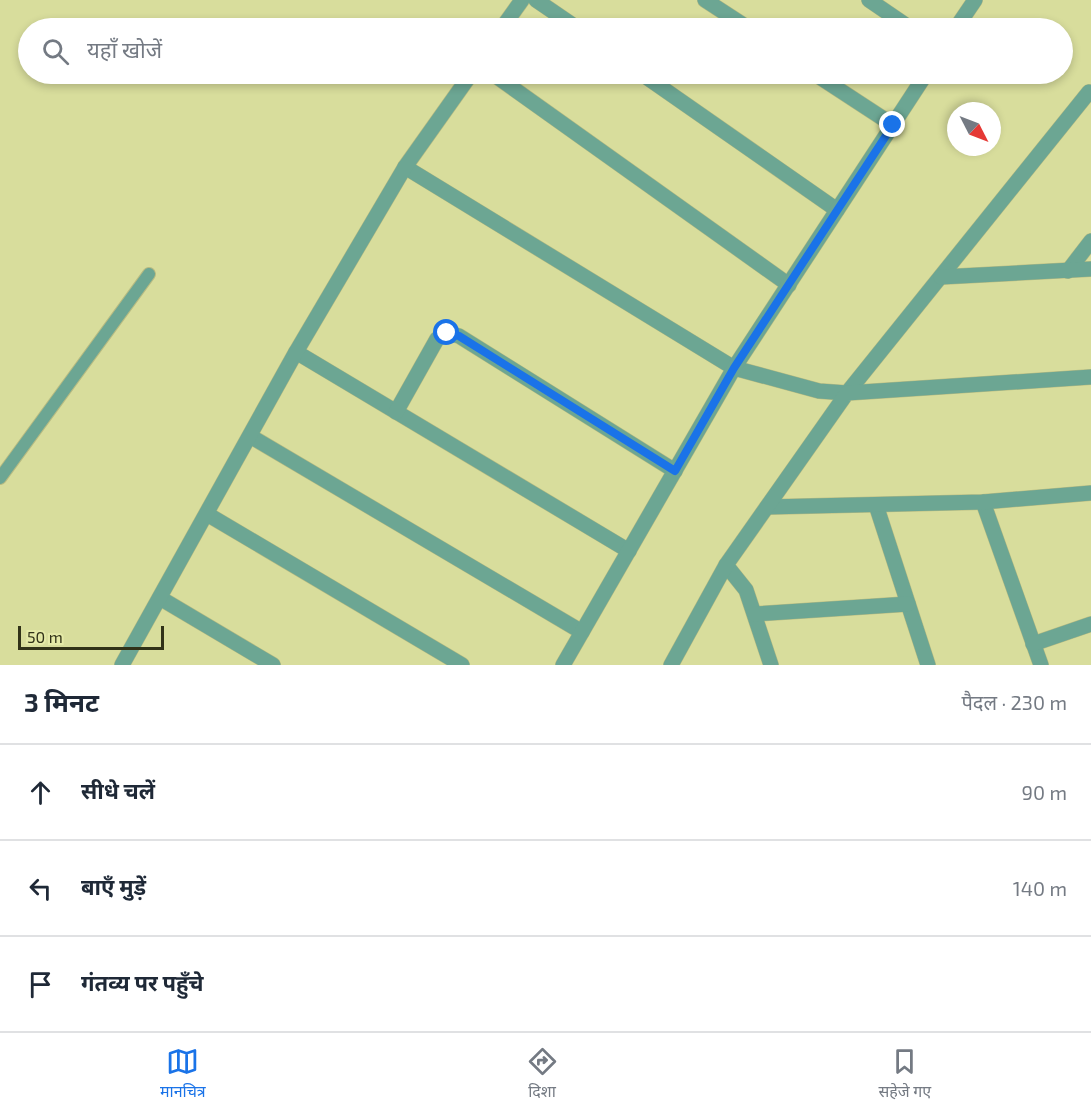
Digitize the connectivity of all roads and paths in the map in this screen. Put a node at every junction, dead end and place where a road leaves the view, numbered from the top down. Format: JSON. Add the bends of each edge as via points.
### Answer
{"nodes":[{"id":1,"x":522,"y":0,"type":"edge"},
{"id":2,"x":536,"y":0,"type":"edge"},
{"id":3,"x":705,"y":0,"type":"edge"},
{"id":4,"x":869,"y":0,"type":"edge"},
{"id":5,"x":975,"y":0,"type":"edge"},
{"id":6,"x":509,"y":18,"type":"edge"},
{"id":7,"x":562,"y":18,"type":"edge"},
{"id":8,"x":733,"y":18,"type":"edge"},
{"id":9,"x":895,"y":18,"type":"edge"},
{"id":10,"x":963,"y":18,"type":"edge"},
{"id":11,"x":464,"y":84,"type":"edge"},
{"id":12,"x":507,"y":84,"type":"edge"},
{"id":13,"x":656,"y":84,"type":"edge"},
{"id":14,"x":830,"y":84,"type":"edge"},
{"id":15,"x":920,"y":84,"type":"edge"},
{"id":16,"x":1089,"y":92,"type":"dead end"},
{"id":17,"x":893,"y":125,"type":"junction"},
{"id":18,"x":405,"y":167,"type":"junction"},
{"id":19,"x":837,"y":210,"type":"junction"},
{"id":20,"x":1091,"y":241,"type":"edge"},
{"id":21,"x":1091,"y":269,"type":"edge"},
{"id":22,"x":1068,"y":270,"type":"junction"},
{"id":23,"x":149,"y":274,"type":"dead end"},
{"id":24,"x":941,"y":277,"type":"junction"},
{"id":25,"x":789,"y":285,"type":"junction"},
{"id":26,"x":296,"y":352,"type":"junction"},
{"id":27,"x":734,"y":368,"type":"junction"},
{"id":28,"x":1091,"y":377,"type":"edge"},
{"id":29,"x":847,"y":393,"type":"junction"},
{"id":30,"x":396,"y":412,"type":"junction"},
{"id":31,"x":250,"y":435,"type":"junction"},
{"id":32,"x":675,"y":471,"type":"junction"},
{"id":33,"x":0,"y":478,"type":"edge"},
{"id":34,"x":1091,"y":493,"type":"edge"},
{"id":35,"x":982,"y":502,"type":"junction"},
{"id":36,"x":876,"y":505,"type":"junction"},
{"id":37,"x":767,"y":507,"type":"junction"},
{"id":38,"x":207,"y":514,"type":"junction"},
{"id":39,"x":629,"y":551,"type":"junction"},
{"id":40,"x":726,"y":565,"type":"junction"},
{"id":41,"x":160,"y":598,"type":"junction"},
{"id":42,"x":908,"y":604,"type":"junction"},
{"id":43,"x":755,"y":614,"type":"junction"},
{"id":44,"x":1091,"y":624,"type":"edge"},
{"id":45,"x":582,"y":632,"type":"junction"},
{"id":46,"x":1033,"y":644,"type":"junction"},
{"id":47,"x":673,"y":664,"type":"edge"},
{"id":48,"x":122,"y":665,"type":"edge"},
{"id":49,"x":273,"y":665,"type":"edge"},
{"id":50,"x":462,"y":665,"type":"edge"},
{"id":51,"x":563,"y":665,"type":"edge"},
{"id":52,"x":771,"y":665,"type":"edge"},
{"id":53,"x":928,"y":665,"type":"edge"},
{"id":54,"x":1041,"y":665,"type":"edge"}],
"edges":[{"from":1,"to":6,"type":"street"},
{"from":2,"to":7,"type":"street"},
{"from":3,"to":8,"type":"street"},
{"from":4,"to":9,"type":"street"},
{"from":5,"to":10,"type":"street"},
{"from":11,"to":18,"type":"street"},
{"from":12,"to":25,"type":"street"},
{"from":13,"to":19,"type":"street"},
{"from":14,"to":17,"type":"street"},
{"from":15,"to":17,"type":"street"},
{"from":16,"to":24,"type":"street"},
{"from":17,"to":19,"type":"street"},
{"from":18,"to":26,"type":"street"},
{"from":18,"to":27,"type":"street"},
{"from":19,"to":25,"type":"street"},
{"from":20,"to":22,"type":"street"},
{"from":21,"to":22,"type":"street"},
{"from":22,"to":24,"type":"street"},
{"from":23,"to":33,"type":"lane"},
{"from":24,"to":29,"type":"street"},
{"from":25,"to":27,"type":"street"},
{"from":26,"to":30,"type":"street"},
{"from":26,"to":31,"type":"street"},
{"from":27,"to":29,"type":"street","via":[[819,391]]},
{"from":27,"to":32,"type":"street"},
{"from":28,"to":29,"type":"street"},
{"from":29,"to":37,"type":"street"},
{"from":30,"to":32,"type":"street","via":[[437,339],[447,333],[459,336]]},
{"from":30,"to":39,"type":"street"},
{"from":31,"to":38,"type":"street"},
{"from":31,"to":45,"type":"street"},
{"from":32,"to":39,"type":"street"},
{"from":34,"to":35,"type":"street"},
{"from":35,"to":36,"type":"street"},
{"from":35,"to":46,"type":"street"},
{"from":36,"to":37,"type":"street"},
{"from":36,"to":42,"type":"street"},
{"from":37,"to":40,"type":"street"},
{"from":38,"to":41,"type":"street"},
{"from":38,"to":50,"type":"street"},
{"from":39,"to":45,"type":"street"},
{"from":40,"to":43,"type":"street","via":[[741,581]]},
{"from":40,"to":47,"type":"street"},
{"from":41,"to":48,"type":"street"},
{"from":41,"to":49,"type":"street"},
{"from":42,"to":43,"type":"street"},
{"from":42,"to":53,"type":"street"},
{"from":43,"to":52,"type":"street"},
{"from":44,"to":46,"type":"street"},
{"from":45,"to":51,"type":"street"},
{"from":46,"to":54,"type":"street"}]}
